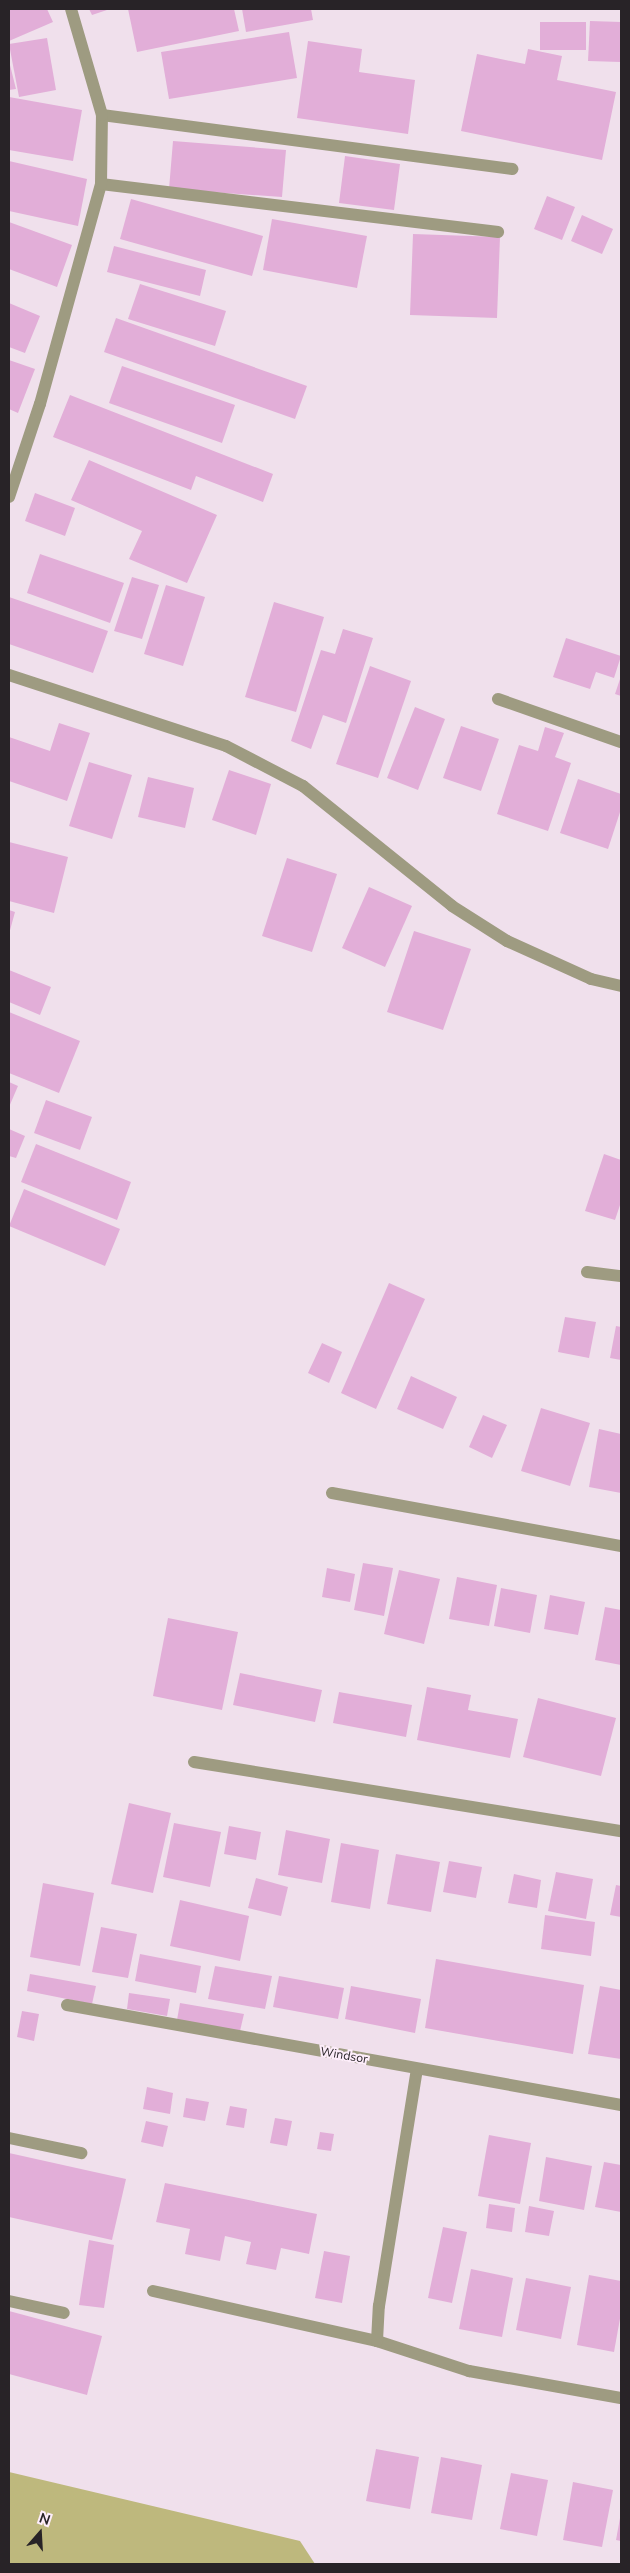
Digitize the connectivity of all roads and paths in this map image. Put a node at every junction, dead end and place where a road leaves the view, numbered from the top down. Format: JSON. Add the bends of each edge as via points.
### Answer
{"nodes":[{"id":1,"x":71,"y":9,"type":"edge"},
{"id":2,"x":102,"y":115,"type":"junction"},
{"id":3,"x":512,"y":170,"type":"dead end"},
{"id":4,"x":101,"y":184,"type":"junction"},
{"id":5,"x":498,"y":232,"type":"dead end"},
{"id":6,"x":9,"y":497,"type":"edge"},
{"id":7,"x":9,"y":675,"type":"edge"},
{"id":8,"x":498,"y":699,"type":"dead end"},
{"id":9,"x":621,"y":742,"type":"edge"},
{"id":10,"x":621,"y":986,"type":"edge"},
{"id":11,"x":587,"y":1272,"type":"dead end"},
{"id":12,"x":621,"y":1276,"type":"edge"},
{"id":13,"x":332,"y":1493,"type":"dead end"},
{"id":14,"x":621,"y":1546,"type":"edge"},
{"id":15,"x":194,"y":1762,"type":"dead end"},
{"id":16,"x":621,"y":1831,"type":"edge"},
{"id":17,"x":68,"y":2005,"type":"dead end"},
{"id":18,"x":417,"y":2069,"type":"junction"},
{"id":19,"x":621,"y":2105,"type":"edge"},
{"id":20,"x":9,"y":2138,"type":"edge"},
{"id":21,"x":81,"y":2153,"type":"dead end"},
{"id":22,"x":152,"y":2291,"type":"dead end"},
{"id":23,"x":9,"y":2301,"type":"edge"},
{"id":24,"x":64,"y":2313,"type":"dead end"},
{"id":25,"x":377,"y":2341,"type":"junction"},
{"id":26,"x":621,"y":2398,"type":"edge"}],
"edges":[{"from":1,"to":2,"type":"street"},
{"from":2,"to":3,"type":"street"},
{"from":2,"to":4,"type":"street"},
{"from":4,"to":5,"type":"street"},
{"from":4,"to":6,"type":"street","via":[[40,404]]},
{"from":7,"to":10,"type":"street","via":[[226,746],[303,786],[452,906],[507,941],[591,979]]},
{"from":8,"to":9,"type":"street"},
{"from":11,"to":12,"type":"street"},
{"from":13,"to":14,"type":"street"},
{"from":15,"to":16,"type":"street"},
{"from":17,"to":18,"type":"street","name":"Windsor"},
{"from":18,"to":19,"type":"street","name":"Windsor"},
{"from":18,"to":25,"type":"street","via":[[379,2306]]},
{"from":20,"to":21,"type":"street"},
{"from":22,"to":25,"type":"street"},
{"from":23,"to":24,"type":"street"},
{"from":25,"to":26,"type":"street","via":[[469,2371]]}]}
